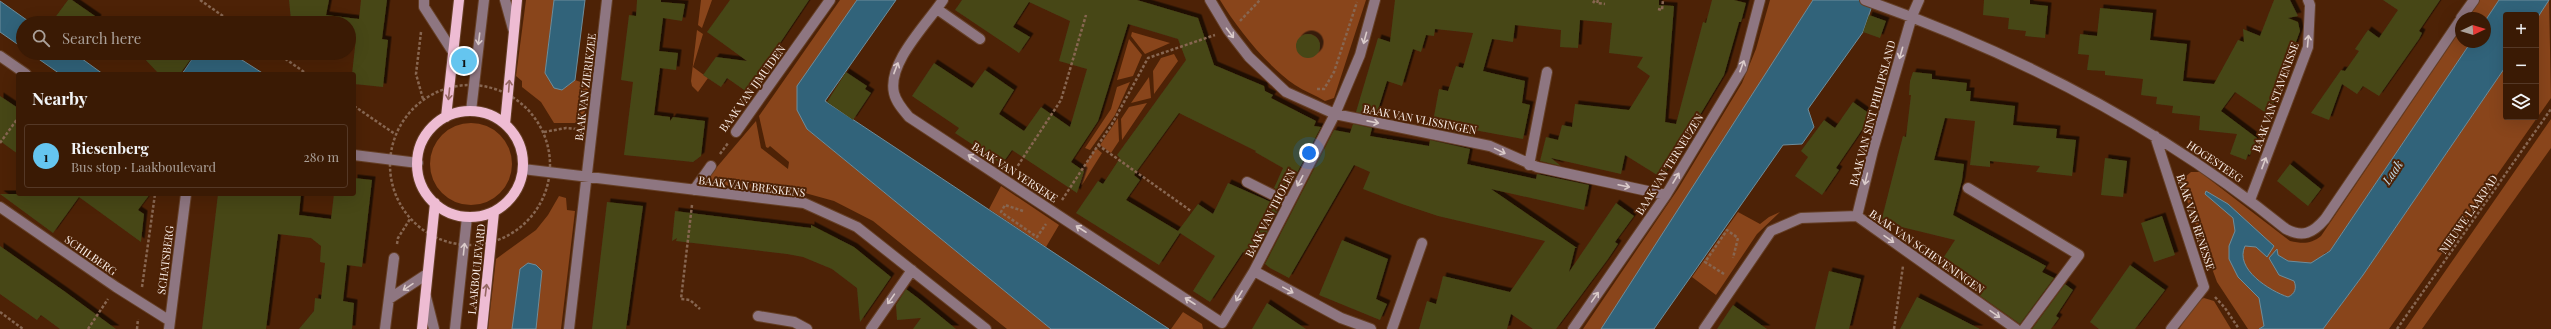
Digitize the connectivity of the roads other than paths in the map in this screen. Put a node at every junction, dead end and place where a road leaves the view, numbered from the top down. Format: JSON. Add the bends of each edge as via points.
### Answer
{"nodes":[{"id":1,"x":459,"y":0,"type":"edge"},
{"id":2,"x":484,"y":0,"type":"edge"},
{"id":3,"x":505,"y":0,"type":"edge"},
{"id":4,"x":517,"y":0,"type":"edge"},
{"id":5,"x":607,"y":0,"type":"edge"},
{"id":6,"x":830,"y":0,"type":"edge"},
{"id":7,"x":943,"y":0,"type":"edge"},
{"id":8,"x":1210,"y":0,"type":"edge"},
{"id":9,"x":1376,"y":0,"type":"edge"},
{"id":10,"x":1760,"y":0,"type":"edge"},
{"id":11,"x":1865,"y":0,"type":"edge"},
{"id":12,"x":1919,"y":0,"type":"edge"},
{"id":13,"x":2308,"y":0,"type":"edge"},
{"id":14,"x":2474,"y":0,"type":"edge"},
{"id":15,"x":424,"y":4,"type":"edge"},
{"id":16,"x":937,"y":9,"type":"junction"},
{"id":17,"x":2465,"y":12,"type":"edge"},
{"id":18,"x":1912,"y":16,"type":"junction"},
{"id":19,"x":2455,"y":27,"type":"edge"},
{"id":20,"x":513,"y":29,"type":"junction"},
{"id":21,"x":980,"y":39,"type":"dead end"},
{"id":22,"x":453,"y":52,"type":"junction"},
{"id":23,"x":0,"y":56,"type":"edge"},
{"id":24,"x":23,"y":72,"type":"edge"},
{"id":25,"x":1547,"y":72,"type":"dead end"},
{"id":26,"x":470,"y":111,"type":"junction"},
{"id":27,"x":1335,"y":114,"type":"junction"},
{"id":28,"x":446,"y":117,"type":"junction"},
{"id":29,"x":505,"y":124,"type":"junction"},
{"id":30,"x":736,"y":132,"type":"road end"},
{"id":31,"x":2155,"y":136,"type":"junction"},
{"id":32,"x":356,"y":155,"type":"edge"},
{"id":33,"x":418,"y":162,"type":"junction"},
{"id":34,"x":1529,"y":165,"type":"junction"},
{"id":35,"x":711,"y":166,"type":"road end"},
{"id":36,"x":524,"y":169,"type":"junction"},
{"id":37,"x":587,"y":176,"type":"junction"},
{"id":38,"x":1247,"y":182,"type":"dead end"},
{"id":39,"x":1968,"y":188,"type":"dead end"},
{"id":40,"x":694,"y":190,"type":"junction"},
{"id":41,"x":1666,"y":195,"type":"junction"},
{"id":42,"x":186,"y":196,"type":"edge"},
{"id":43,"x":2250,"y":200,"type":"junction"},
{"id":44,"x":434,"y":203,"type":"junction"},
{"id":45,"x":1289,"y":203,"type":"junction"},
{"id":46,"x":0,"y":207,"type":"edge"},
{"id":47,"x":494,"y":212,"type":"junction"},
{"id":48,"x":1857,"y":216,"type":"junction"},
{"id":49,"x":467,"y":218,"type":"junction"},
{"id":50,"x":1422,"y":243,"type":"dead end"},
{"id":51,"x":394,"y":258,"type":"road end"},
{"id":52,"x":912,"y":270,"type":"junction"},
{"id":53,"x":1254,"y":271,"type":"junction"},
{"id":54,"x":427,"y":274,"type":"junction"},
{"id":55,"x":426,"y":298,"type":"junction"},
{"id":56,"x":389,"y":299,"type":"junction"},
{"id":57,"x":758,"y":316,"type":"dead end"},
{"id":58,"x":1222,"y":323,"type":"joint"},
{"id":59,"x":169,"y":325,"type":"edge"},
{"id":60,"x":385,"y":329,"type":"edge"},
{"id":61,"x":422,"y":329,"type":"edge"},
{"id":62,"x":434,"y":329,"type":"edge"},
{"id":63,"x":455,"y":329,"type":"edge"},
{"id":64,"x":482,"y":329,"type":"edge"},
{"id":65,"x":569,"y":329,"type":"edge"},
{"id":66,"x":807,"y":329,"type":"edge"},
{"id":67,"x":870,"y":329,"type":"edge"},
{"id":68,"x":986,"y":329,"type":"edge"},
{"id":69,"x":1372,"y":329,"type":"edge"},
{"id":70,"x":1392,"y":329,"type":"edge"},
{"id":71,"x":1573,"y":329,"type":"edge"},
{"id":72,"x":1704,"y":329,"type":"edge"},
{"id":73,"x":2016,"y":329,"type":"edge"},
{"id":74,"x":2024,"y":329,"type":"edge"},
{"id":75,"x":2171,"y":329,"type":"edge"}],
"edges":[{"from":1,"to":22,"type":"main road"},
{"from":2,"to":26,"type":"street","one_way":true},
{"from":3,"to":20,"type":"street"},
{"from":4,"to":20,"type":"main road"},
{"from":5,"to":37,"type":"street","name":"BAAK VAN ZIERIKZEE"},
{"from":6,"to":30,"type":"street","name":"BAAK VAN IJMUIDEN"},
{"from":7,"to":16,"type":"street","name":"BAAK VAN YERSEKE"},
{"from":8,"to":27,"type":"street","name":"BAAK VAN VLISSINGEN","one_way":true,"via":[[1228,30],[1249,57],[1286,92]]},
{"from":9,"to":27,"type":"street","name":"BAAK VAN THOLEN","one_way":true,"via":[[1360,55]]},
{"from":41,"to":10,"type":"street","name":"BAAK VAN TERNEUZEN","one_way":true,"via":[[1742,69]]},
{"from":11,"to":18,"type":"street","name":"HOGESTEEG"},
{"from":12,"to":18,"type":"street","name":"BAAK VAN SINT PHILIPSLAND"},
{"from":43,"to":13,"type":"street","name":"BAAK VAN STAVENISSE","one_way":true,"via":[[2308,47]]},
{"from":14,"to":17,"type":"street","name":"HOGESTEEG"},
{"from":15,"to":22,"type":"street"},
{"from":16,"to":21,"type":"street"},
{"from":58,"to":16,"type":"street","name":"BAAK VAN YERSEKE","one_way":true,"via":[[909,116],[894,94],[893,79],[897,64]]},
{"from":18,"to":31,"type":"street","name":"HOGESTEEG","via":[[1996,52]]},
{"from":18,"to":48,"type":"street","name":"BAAK VAN SINT PHILIPSLAND","one_way":true,"via":[[1873,150]]},
{"from":19,"to":43,"type":"street","name":"HOGESTEEG","via":[[2316,229],[2308,233],[2294,233]]},
{"from":29,"to":20,"type":"main road","one_way":true},
{"from":22,"to":28,"type":"main road","one_way":true},
{"from":23,"to":24,"type":"street"},
{"from":25,"to":34,"type":"street"},
{"from":26,"to":28,"type":"main road"},
{"from":26,"to":29,"type":"main road","via":[[495,117]]},
{"from":27,"to":34,"type":"street","name":"BAAK VAN VLISSINGEN","one_way":true,"via":[[1490,146]]},
{"from":27,"to":45,"type":"street","name":"BAAK VAN THOLEN","one_way":true},
{"from":28,"to":33,"type":"main road","via":[[426,136]]},
{"from":29,"to":36,"type":"main road","via":[[518,142]]},
{"from":31,"to":43,"type":"street","name":"HOGESTEEG","via":[[2202,165]]},
{"from":31,"to":75,"type":"street","name":"BAAK VAN RENESSE","via":[[2204,287]]},
{"from":32,"to":33,"type":"street"},
{"from":33,"to":44,"type":"main road","via":[[422,185]]},
{"from":34,"to":41,"type":"street","name":"BAAK VAN VLISSINGEN","one_way":true},
{"from":35,"to":40,"type":"street"},
{"from":36,"to":37,"type":"street","name":"BAAK VAN BRESKENS"},
{"from":36,"to":47,"type":"main road","via":[[519,186],[508,202]]},
{"from":37,"to":40,"type":"street","name":"BAAK VAN BRESKENS"},
{"from":37,"to":65,"type":"street","name":"BAAK VAN ZIERIKZEE"},
{"from":38,"to":45,"type":"street"},
{"from":39,"to":74,"type":"street","via":[[2079,255]]},
{"from":40,"to":52,"type":"street","name":"BAAK VAN BRESKENS","via":[[804,203],[857,227]]},
{"from":71,"to":41,"type":"street","name":"BAAK VAN TERNEUZEN","one_way":true},
{"from":42,"to":59,"type":"street","name":"SCHATSBERG"},
{"from":44,"to":49,"type":"main road","via":[[444,210]]},
{"from":44,"to":54,"type":"main road"},
{"from":45,"to":53,"type":"street","name":"BAAK VAN THOLEN"},
{"from":46,"to":59,"type":"street","name":"SCHILBERG","via":[[140,302]]},
{"from":47,"to":49,"type":"main road"},
{"from":64,"to":47,"type":"main road","name":"LAAKBOULEVARD","one_way":true},
{"from":48,"to":72,"type":"street","name":"BAAK VAN SCHEVENINGEN","via":[[1800,218],[1771,231]]},
{"from":48,"to":73,"type":"street","name":"BAAK VAN SCHEVENINGEN","one_way":true},
{"from":63,"to":49,"type":"street","name":"LAAKBOULEVARD","one_way":true},
{"from":50,"to":70,"type":"street"},
{"from":51,"to":56,"type":"street"},
{"from":52,"to":67,"type":"street","one_way":true},
{"from":52,"to":68,"type":"street","name":"BAAK VAN BRESKENS"},
{"from":53,"to":58,"type":"street","name":"BAAK VAN THOLEN","one_way":true},
{"from":53,"to":69,"type":"street","one_way":true,"via":[[1342,318]]},
{"from":54,"to":55,"type":"main road"},
{"from":54,"to":56,"type":"street","one_way":true},
{"from":55,"to":61,"type":"main road"},
{"from":55,"to":62,"type":"street"},
{"from":56,"to":60,"type":"street"},
{"from":57,"to":66,"type":"street","via":[[794,322]]}]}
